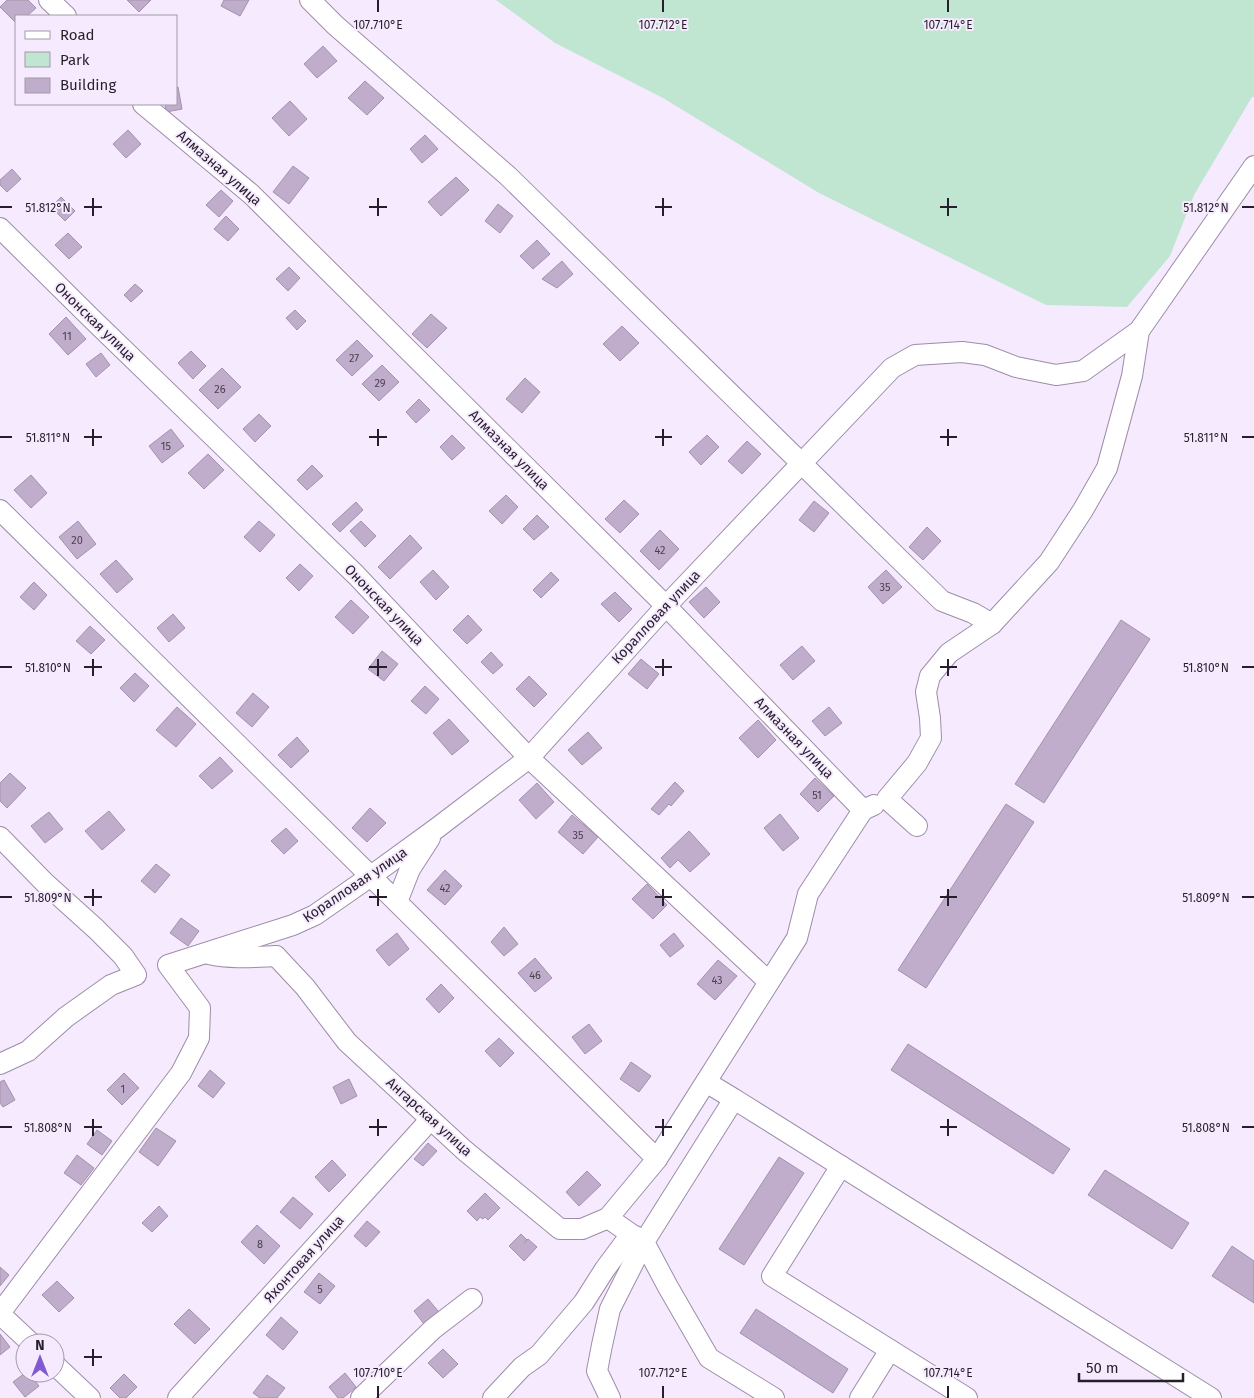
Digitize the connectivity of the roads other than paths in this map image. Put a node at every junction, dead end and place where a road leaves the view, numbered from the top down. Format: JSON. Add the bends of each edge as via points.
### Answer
{"nodes":[{"id":1,"x":48,"y":0,"type":"edge"},
{"id":2,"x":310,"y":0,"type":"edge"},
{"id":3,"x":65,"y":15,"type":"edge"},
{"id":4,"x":144,"y":105,"type":"edge"},
{"id":5,"x":1254,"y":166,"type":"edge"},
{"id":6,"x":0,"y":228,"type":"edge"},
{"id":7,"x":1139,"y":331,"type":"junction"},
{"id":8,"x":802,"y":464,"type":"junction"},
{"id":9,"x":0,"y":510,"type":"edge"},
{"id":10,"x":666,"y":606,"type":"junction"},
{"id":11,"x":992,"y":624,"type":"junction"},
{"id":12,"x":528,"y":758,"type":"junction"},
{"id":13,"x":887,"y":799,"type":"junction"},
{"id":14,"x":863,"y":810,"type":"junction"},
{"id":15,"x":917,"y":826,"type":"dead end"},
{"id":16,"x":437,"y":828,"type":"junction"},
{"id":17,"x":0,"y":837,"type":"edge"},
{"id":18,"x":371,"y":876,"type":"junction"},
{"id":19,"x":397,"y":902,"type":"junction"},
{"id":20,"x":293,"y":925,"type":"junction"},
{"id":21,"x":205,"y":953,"type":"junction"},
{"id":22,"x":276,"y":956,"type":"junction"},
{"id":23,"x":769,"y":982,"type":"junction"},
{"id":24,"x":0,"y":1064,"type":"edge"},
{"id":25,"x":706,"y":1082,"type":"junction"},
{"id":26,"x":734,"y":1099,"type":"junction"},
{"id":27,"x":430,"y":1120,"type":"junction"},
{"id":28,"x":657,"y":1159,"type":"junction"},
{"id":29,"x":841,"y":1166,"type":"junction"},
{"id":30,"x":608,"y":1218,"type":"junction"},
{"id":31,"x":638,"y":1238,"type":"junction"},
{"id":32,"x":472,"y":1299,"type":"dead end"},
{"id":33,"x":0,"y":1314,"type":"edge"},
{"id":34,"x":20,"y":1333,"type":"edge"},
{"id":35,"x":890,"y":1350,"type":"junction"},
{"id":36,"x":65,"y":1374,"type":"edge"},
{"id":37,"x":90,"y":1398,"type":"edge"},
{"id":38,"x":178,"y":1398,"type":"edge"},
{"id":39,"x":361,"y":1398,"type":"edge"},
{"id":40,"x":493,"y":1398,"type":"edge"},
{"id":41,"x":610,"y":1398,"type":"edge"},
{"id":42,"x":774,"y":1398,"type":"edge"},
{"id":43,"x":860,"y":1398,"type":"edge"},
{"id":44,"x":967,"y":1398,"type":"edge"},
{"id":45,"x":1211,"y":1398,"type":"edge"}],
"edges":[{"from":1,"to":3,"type":"street"},
{"from":2,"to":8,"type":"street","via":[[508,176]]},
{"from":4,"to":10,"type":"street","name":"Алмазная улица","via":[[251,194]]},
{"from":5,"to":7,"type":"street"},
{"from":6,"to":12,"type":"street","name":"Ононская улица","via":[[356,575]]},
{"from":7,"to":8,"type":"street","name":"Коралловая улица","via":[[1083,372],[1056,375],[1016,367],[985,355],[962,352],[915,355],[892,368]]},
{"from":7,"to":11,"type":"street","via":[[1132,376],[1106,468],[1049,562]]},
{"from":8,"to":10,"type":"street","name":"Коралловая улица"},
{"from":8,"to":11,"type":"street","via":[[942,601],[973,612]]},
{"from":9,"to":18,"type":"street"},
{"from":10,"to":12,"type":"street","name":"Коралловая улица"},
{"from":10,"to":14,"type":"street","name":"Алмазная улица"},
{"from":11,"to":13,"type":"street","via":[[949,653],[930,676],[926,692],[931,738],[918,763]]},
{"from":12,"to":16,"type":"street","name":"Коралловая улица"},
{"from":12,"to":23,"type":"street","name":"Ононская улица"},
{"from":13,"to":14,"type":"street"},
{"from":13,"to":15,"type":"street"},
{"from":14,"to":23,"type":"street","via":[[808,894],[798,938]]},
{"from":16,"to":18,"type":"street","name":"Коралловая улица"},
{"from":16,"to":19,"type":"street","via":[[410,869]]},
{"from":17,"to":24,"type":"street","via":[[123,956],[136,976],[111,985],[66,1017],[28,1051]]},
{"from":18,"to":19,"type":"street"},
{"from":18,"to":20,"type":"street","name":"Коралловая улица","via":[[315,915]]},
{"from":19,"to":28,"type":"street"},
{"from":20,"to":21,"type":"street","name":"Коралловая улица"},
{"from":20,"to":22,"type":"street"},
{"from":21,"to":22,"type":"street","via":[[240,958]]},
{"from":21,"to":33,"type":"street","name":"Коралловая улица","via":[[168,965],[200,1008],[199,1038],[180,1074]]},
{"from":22,"to":27,"type":"street","name":"Ангарская улица","via":[[305,987],[347,1042]]},
{"from":23,"to":25,"type":"street"},
{"from":25,"to":26,"type":"street"},
{"from":25,"to":28,"type":"street"},
{"from":26,"to":29,"type":"street"},
{"from":26,"to":31,"type":"street"},
{"from":27,"to":30,"type":"street","name":"Ангарская улица","via":[[560,1229],[582,1228]]},
{"from":27,"to":38,"type":"street","name":"Яхонтовая улица"},
{"from":28,"to":30,"type":"street"},
{"from":29,"to":35,"type":"street","via":[[772,1276]]},
{"from":29,"to":45,"type":"street"},
{"from":30,"to":31,"type":"street"},
{"from":31,"to":40,"type":"street","via":[[605,1269],[584,1302],[539,1354]]},
{"from":31,"to":41,"type":"street","via":[[610,1309],[597,1371]]},
{"from":31,"to":42,"type":"street","via":[[709,1358]]},
{"from":32,"to":39,"type":"street","via":[[434,1329]]},
{"from":33,"to":34,"type":"street"},
{"from":35,"to":43,"type":"street"},
{"from":35,"to":44,"type":"street"},
{"from":36,"to":37,"type":"street"}]}
